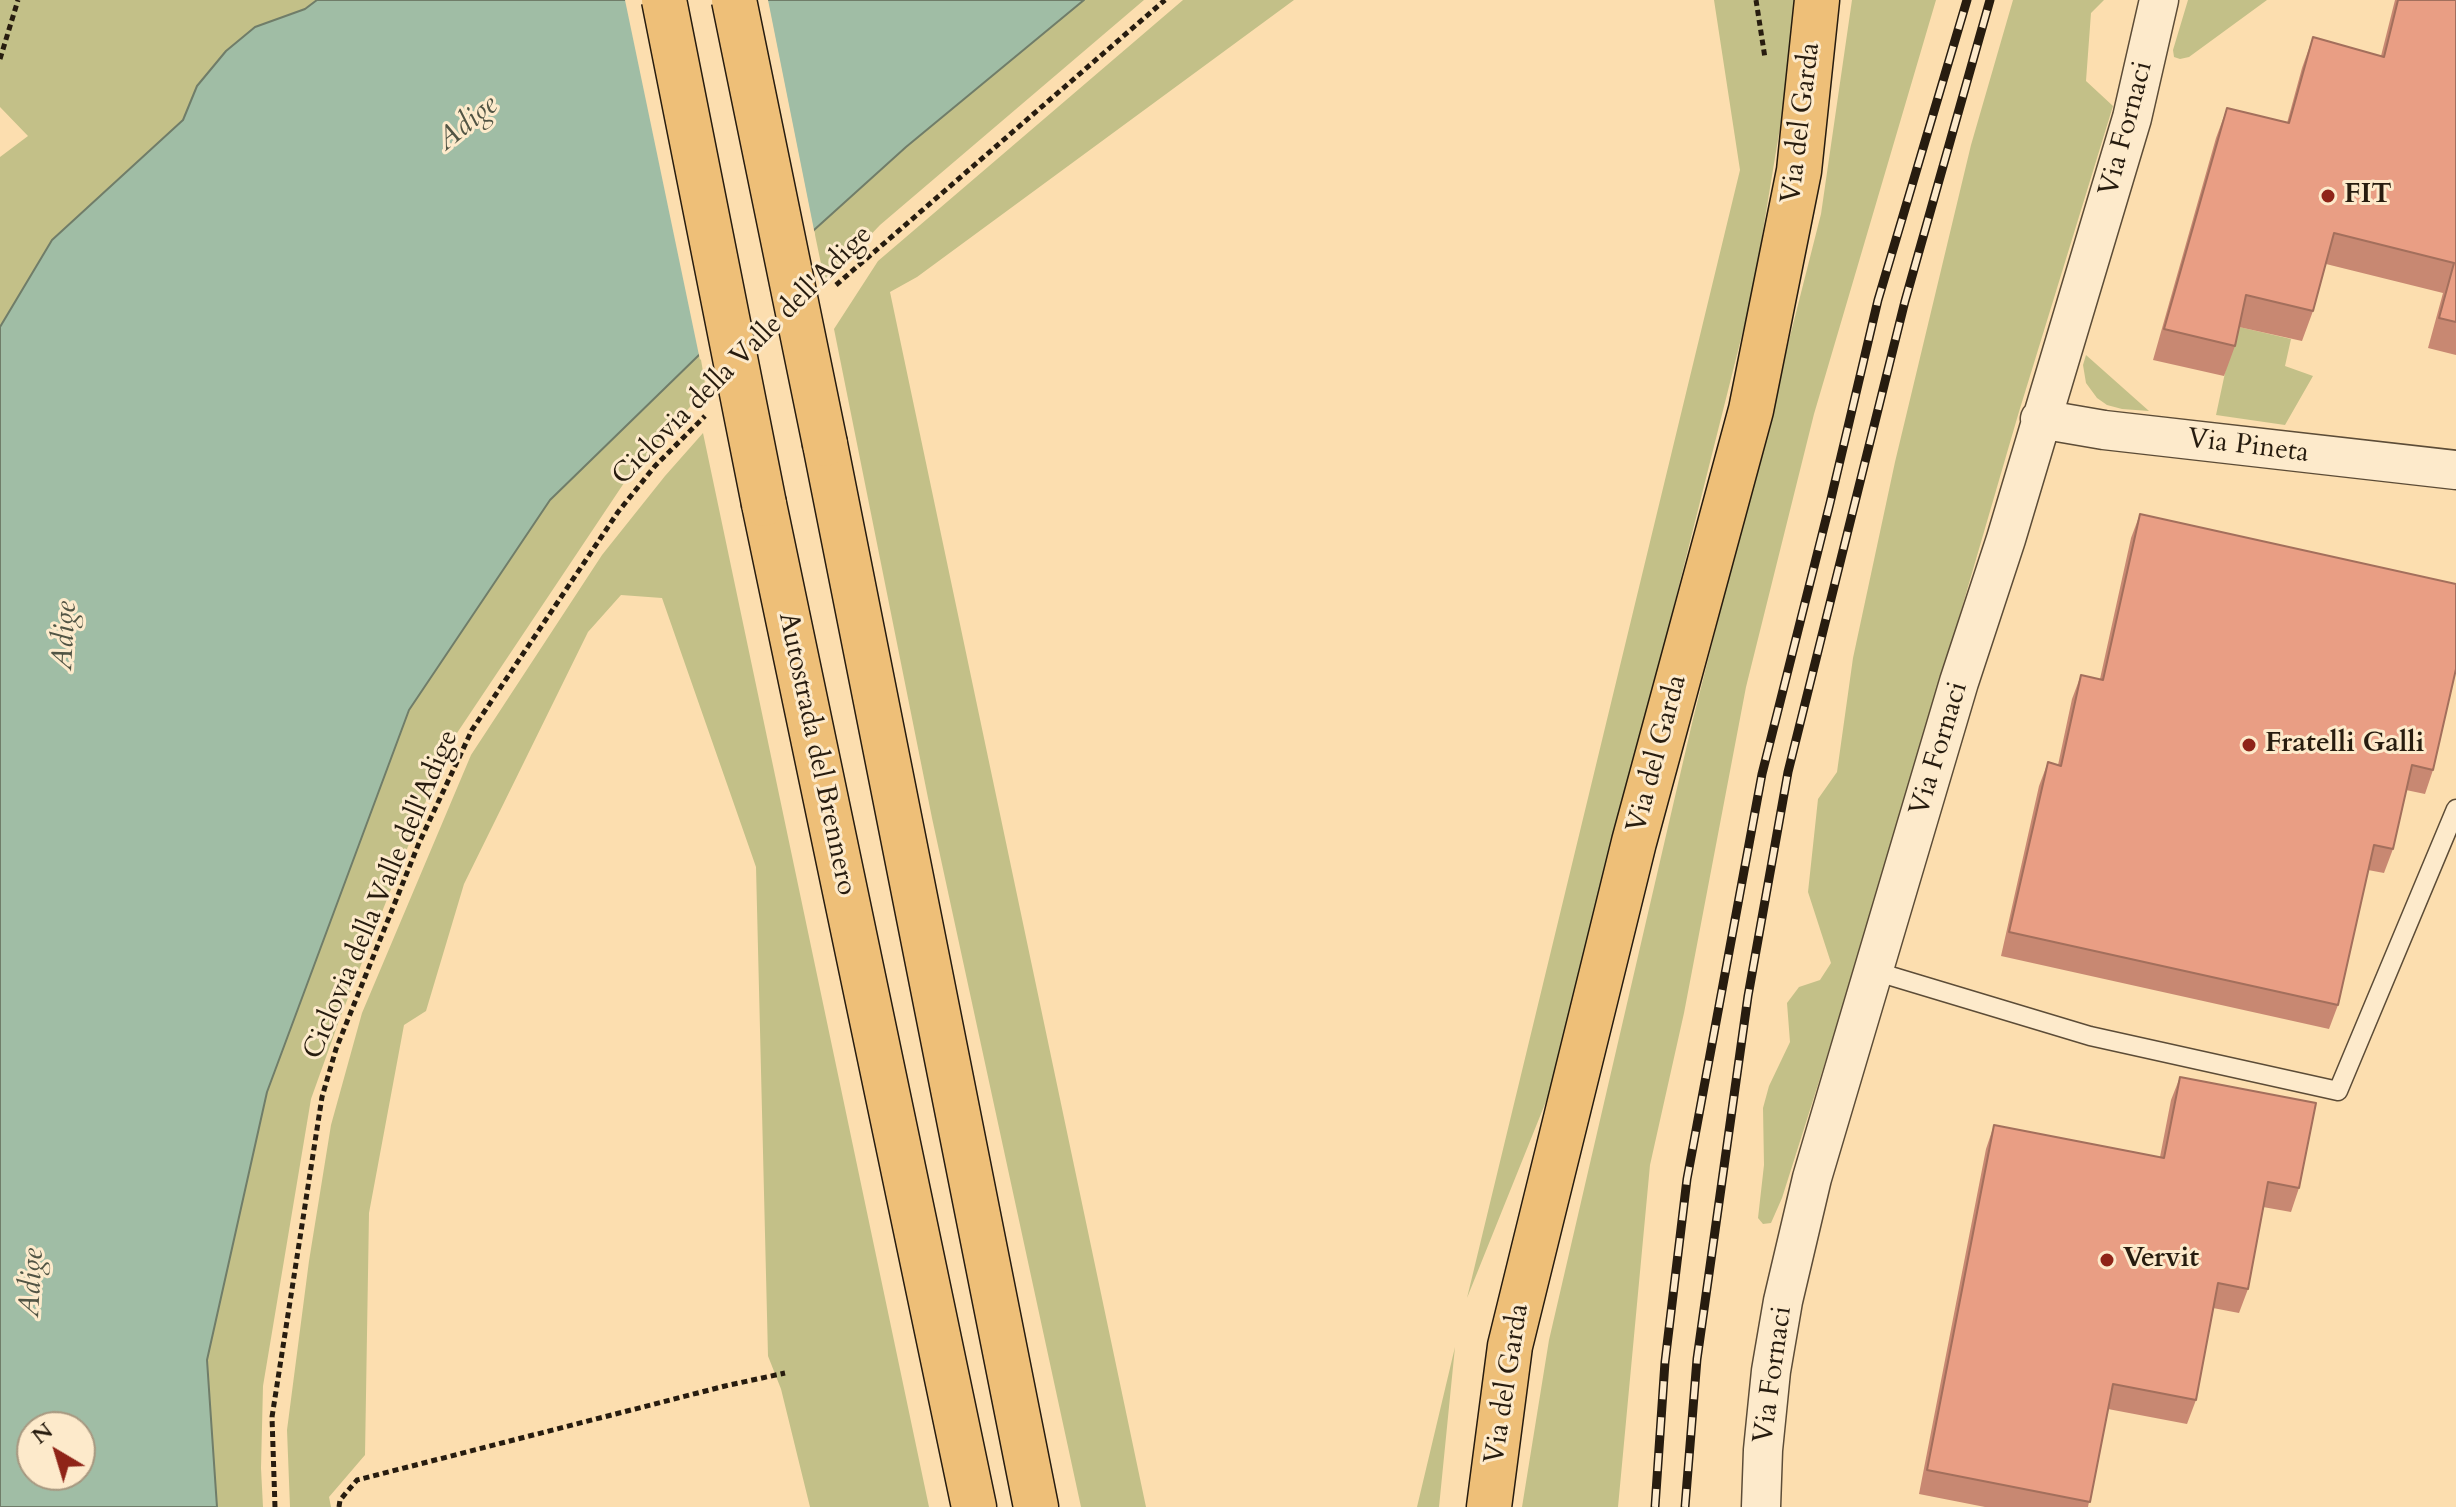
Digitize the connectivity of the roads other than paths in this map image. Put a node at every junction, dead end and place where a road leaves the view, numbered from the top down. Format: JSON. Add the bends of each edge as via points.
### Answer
{"nodes":[{"id":1,"x":664,"y":0,"type":"edge"},
{"id":2,"x":734,"y":0,"type":"edge"},
{"id":3,"x":1817,"y":0,"type":"edge"},
{"id":4,"x":2159,"y":0,"type":"edge"},
{"id":5,"x":2040,"y":419,"type":"junction"},
{"id":6,"x":2456,"y":470,"type":"edge"},
{"id":7,"x":2456,"y":809,"type":"edge"},
{"id":8,"x":1874,"y":971,"type":"junction"},
{"id":9,"x":974,"y":1507,"type":"edge"},
{"id":10,"x":1036,"y":1507,"type":"edge"},
{"id":11,"x":1489,"y":1507,"type":"edge"},
{"id":12,"x":1761,"y":1507,"type":"edge"}],
"edges":[{"from":1,"to":9,"type":"main road","name":"Autostrada del Brennero","bridge":true},
{"from":2,"to":10,"type":"main road","bridge":true},
{"from":3,"to":11,"type":"main road","name":"Via del Garda","via":[[1799,171],[1751,410],[1634,842],[1510,1346]]},
{"from":4,"to":5,"type":"street","name":"Via Fornaci","via":[[2132,118]]},
{"from":5,"to":6,"type":"street","name":"Via Pineta"},
{"from":5,"to":8,"type":"street","name":"Via Fornaci"},
{"from":7,"to":8,"type":"lane","via":[[2338,1091],[2090,1036]]},
{"from":8,"to":12,"type":"street","name":"Via Fornaci","via":[[1812,1178],[1783,1301],[1771,1371]]}]}
